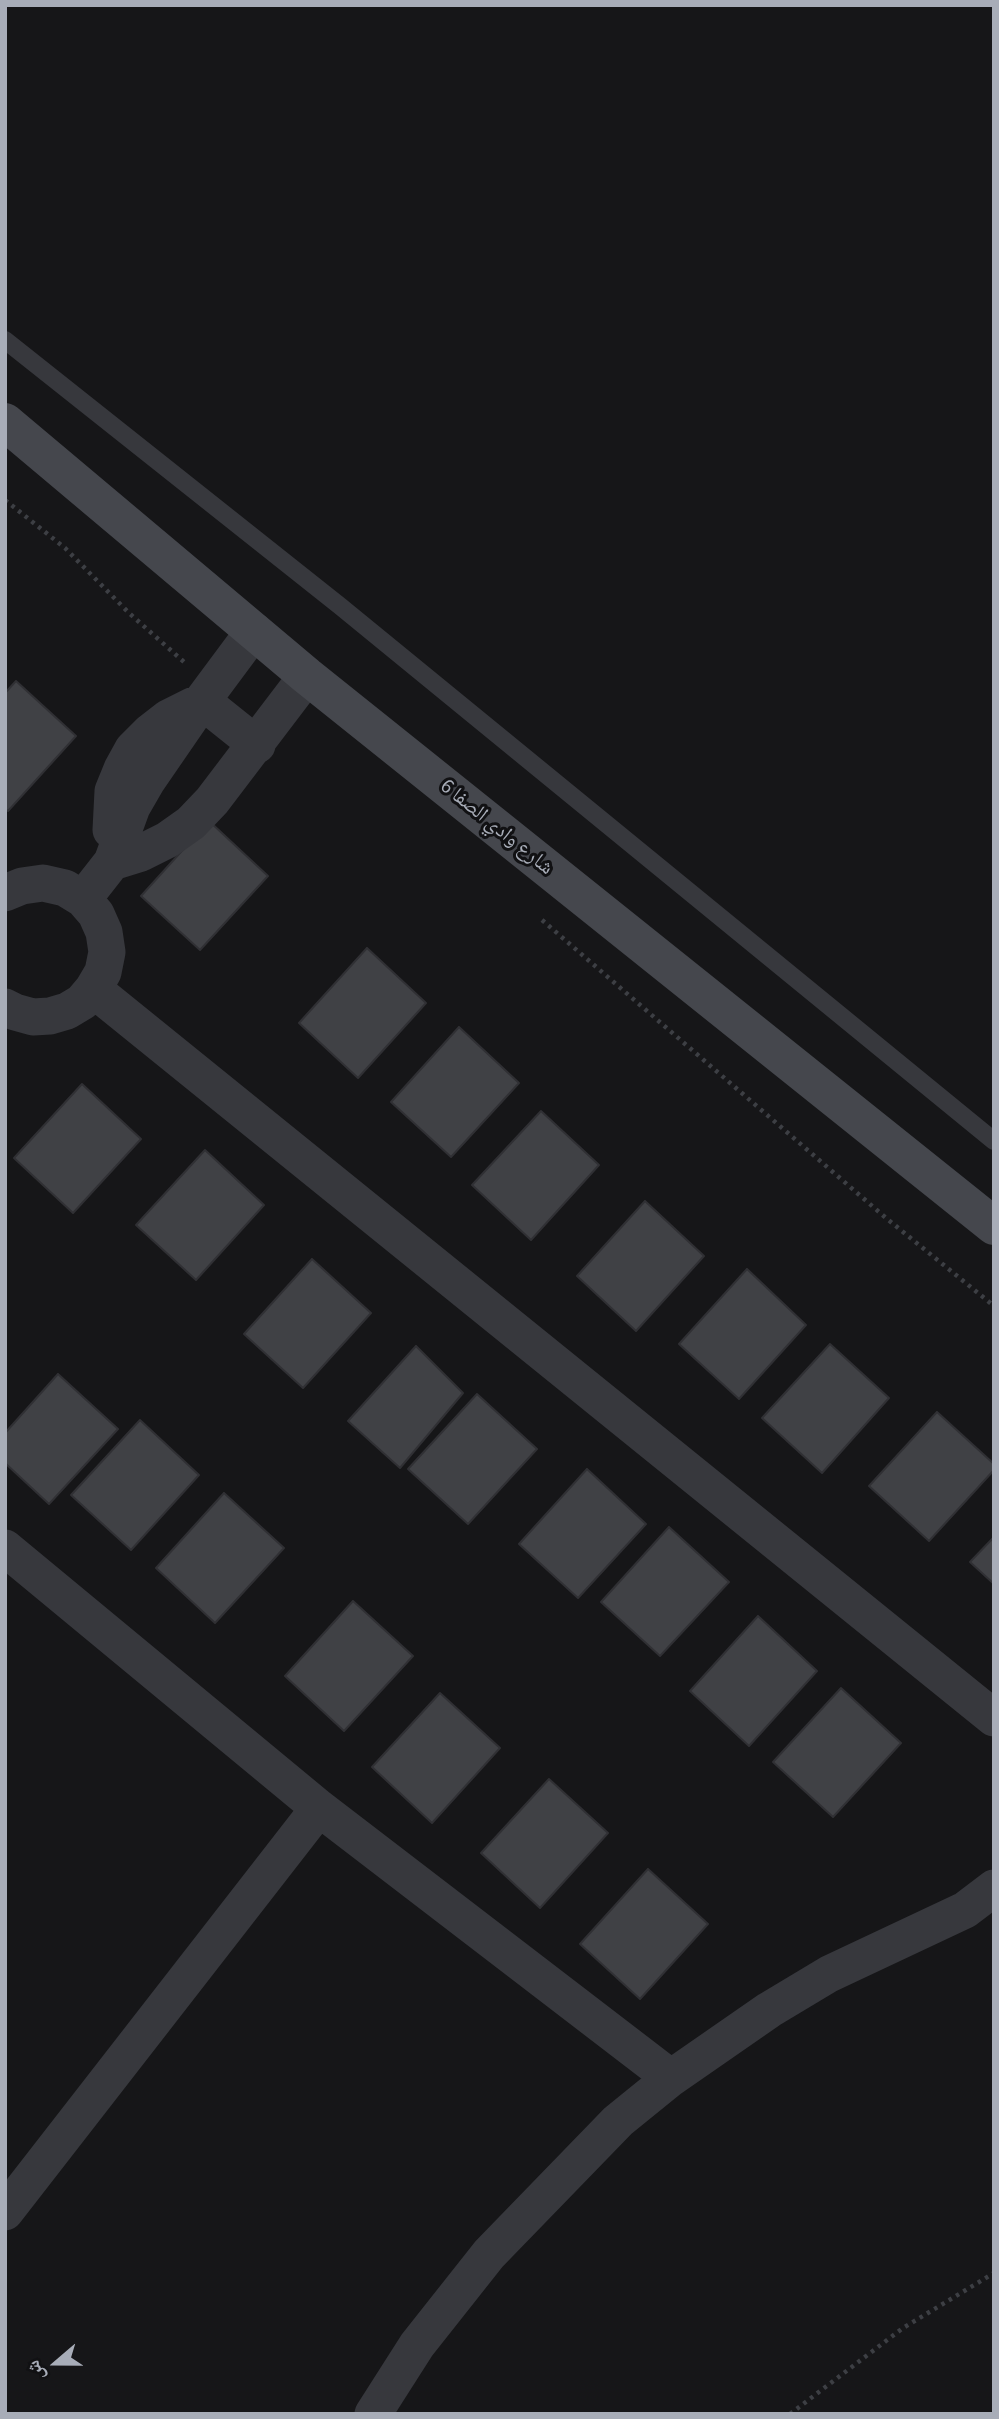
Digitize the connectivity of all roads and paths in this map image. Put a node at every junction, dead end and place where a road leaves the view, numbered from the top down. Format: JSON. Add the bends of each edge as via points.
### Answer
{"nodes":[{"id":1,"x":5,"y":340,"type":"edge"},
{"id":2,"x":5,"y":422,"type":"edge"},
{"id":3,"x":5,"y":500,"type":"edge"},
{"id":4,"x":254,"y":631,"type":"junction"},
{"id":5,"x":307,"y":676,"type":"junction"},
{"id":6,"x":207,"y":694,"type":"junction"},
{"id":7,"x":257,"y":745,"type":"junction"},
{"id":8,"x":112,"y":862,"type":"junction"},
{"id":9,"x":5,"y":893,"type":"edge"},
{"id":10,"x":83,"y":899,"type":"junction"},
{"id":11,"x":541,"y":919,"type":"dead end"},
{"id":12,"x":93,"y":989,"type":"junction"},
{"id":13,"x":5,"y":1007,"type":"edge"},
{"id":14,"x":994,"y":1141,"type":"edge"},
{"id":15,"x":994,"y":1226,"type":"edge"},
{"id":16,"x":994,"y":1306,"type":"edge"},
{"id":17,"x":5,"y":1548,"type":"edge"},
{"id":18,"x":994,"y":1718,"type":"edge"},
{"id":19,"x":319,"y":1808,"type":"junction"},
{"id":20,"x":994,"y":1888,"type":"edge"},
{"id":21,"x":671,"y":2078,"type":"junction"},
{"id":22,"x":5,"y":2212,"type":"edge"},
{"id":23,"x":994,"y":2273,"type":"edge"},
{"id":24,"x":373,"y":2414,"type":"edge"},
{"id":25,"x":790,"y":2414,"type":"edge"}],
"edges":[{"from":1,"to":14,"type":"lane","via":[[340,606]]},
{"from":2,"to":4,"type":"main road","name":"شارع وادي الصفا 6"},
{"from":3,"to":6,"type":"path","via":[[65,548]]},
{"from":4,"to":5,"type":"main road","name":"شارع وادي الصفا 6"},
{"from":4,"to":6,"type":"street"},
{"from":5,"to":7,"type":"street"},
{"from":5,"to":15,"type":"main road","name":"شارع وادي الصفا 6"},
{"from":6,"to":7,"type":"street"},
{"from":6,"to":8,"type":"street","via":[[132,807]]},
{"from":7,"to":8,"type":"street","via":[[191,822],[167,840]]},
{"from":8,"to":10,"type":"street"},
{"from":9,"to":10,"type":"street","via":[[43,883],[65,888]]},
{"from":10,"to":12,"type":"street","via":[[96,914],[107,952]]},
{"from":11,"to":16,"type":"path"},
{"from":12,"to":13,"type":"street","via":[[82,1002],[50,1016],[33,1017]]},
{"from":12,"to":18,"type":"street"},
{"from":17,"to":19,"type":"street"},
{"from":19,"to":21,"type":"street"},
{"from":19,"to":22,"type":"street"},
{"from":20,"to":21,"type":"street","via":[[965,1909],[829,1974]]},
{"from":21,"to":24,"type":"street","via":[[618,2120],[489,2254],[417,2345]]},
{"from":23,"to":25,"type":"path","via":[[903,2328]]}]}
